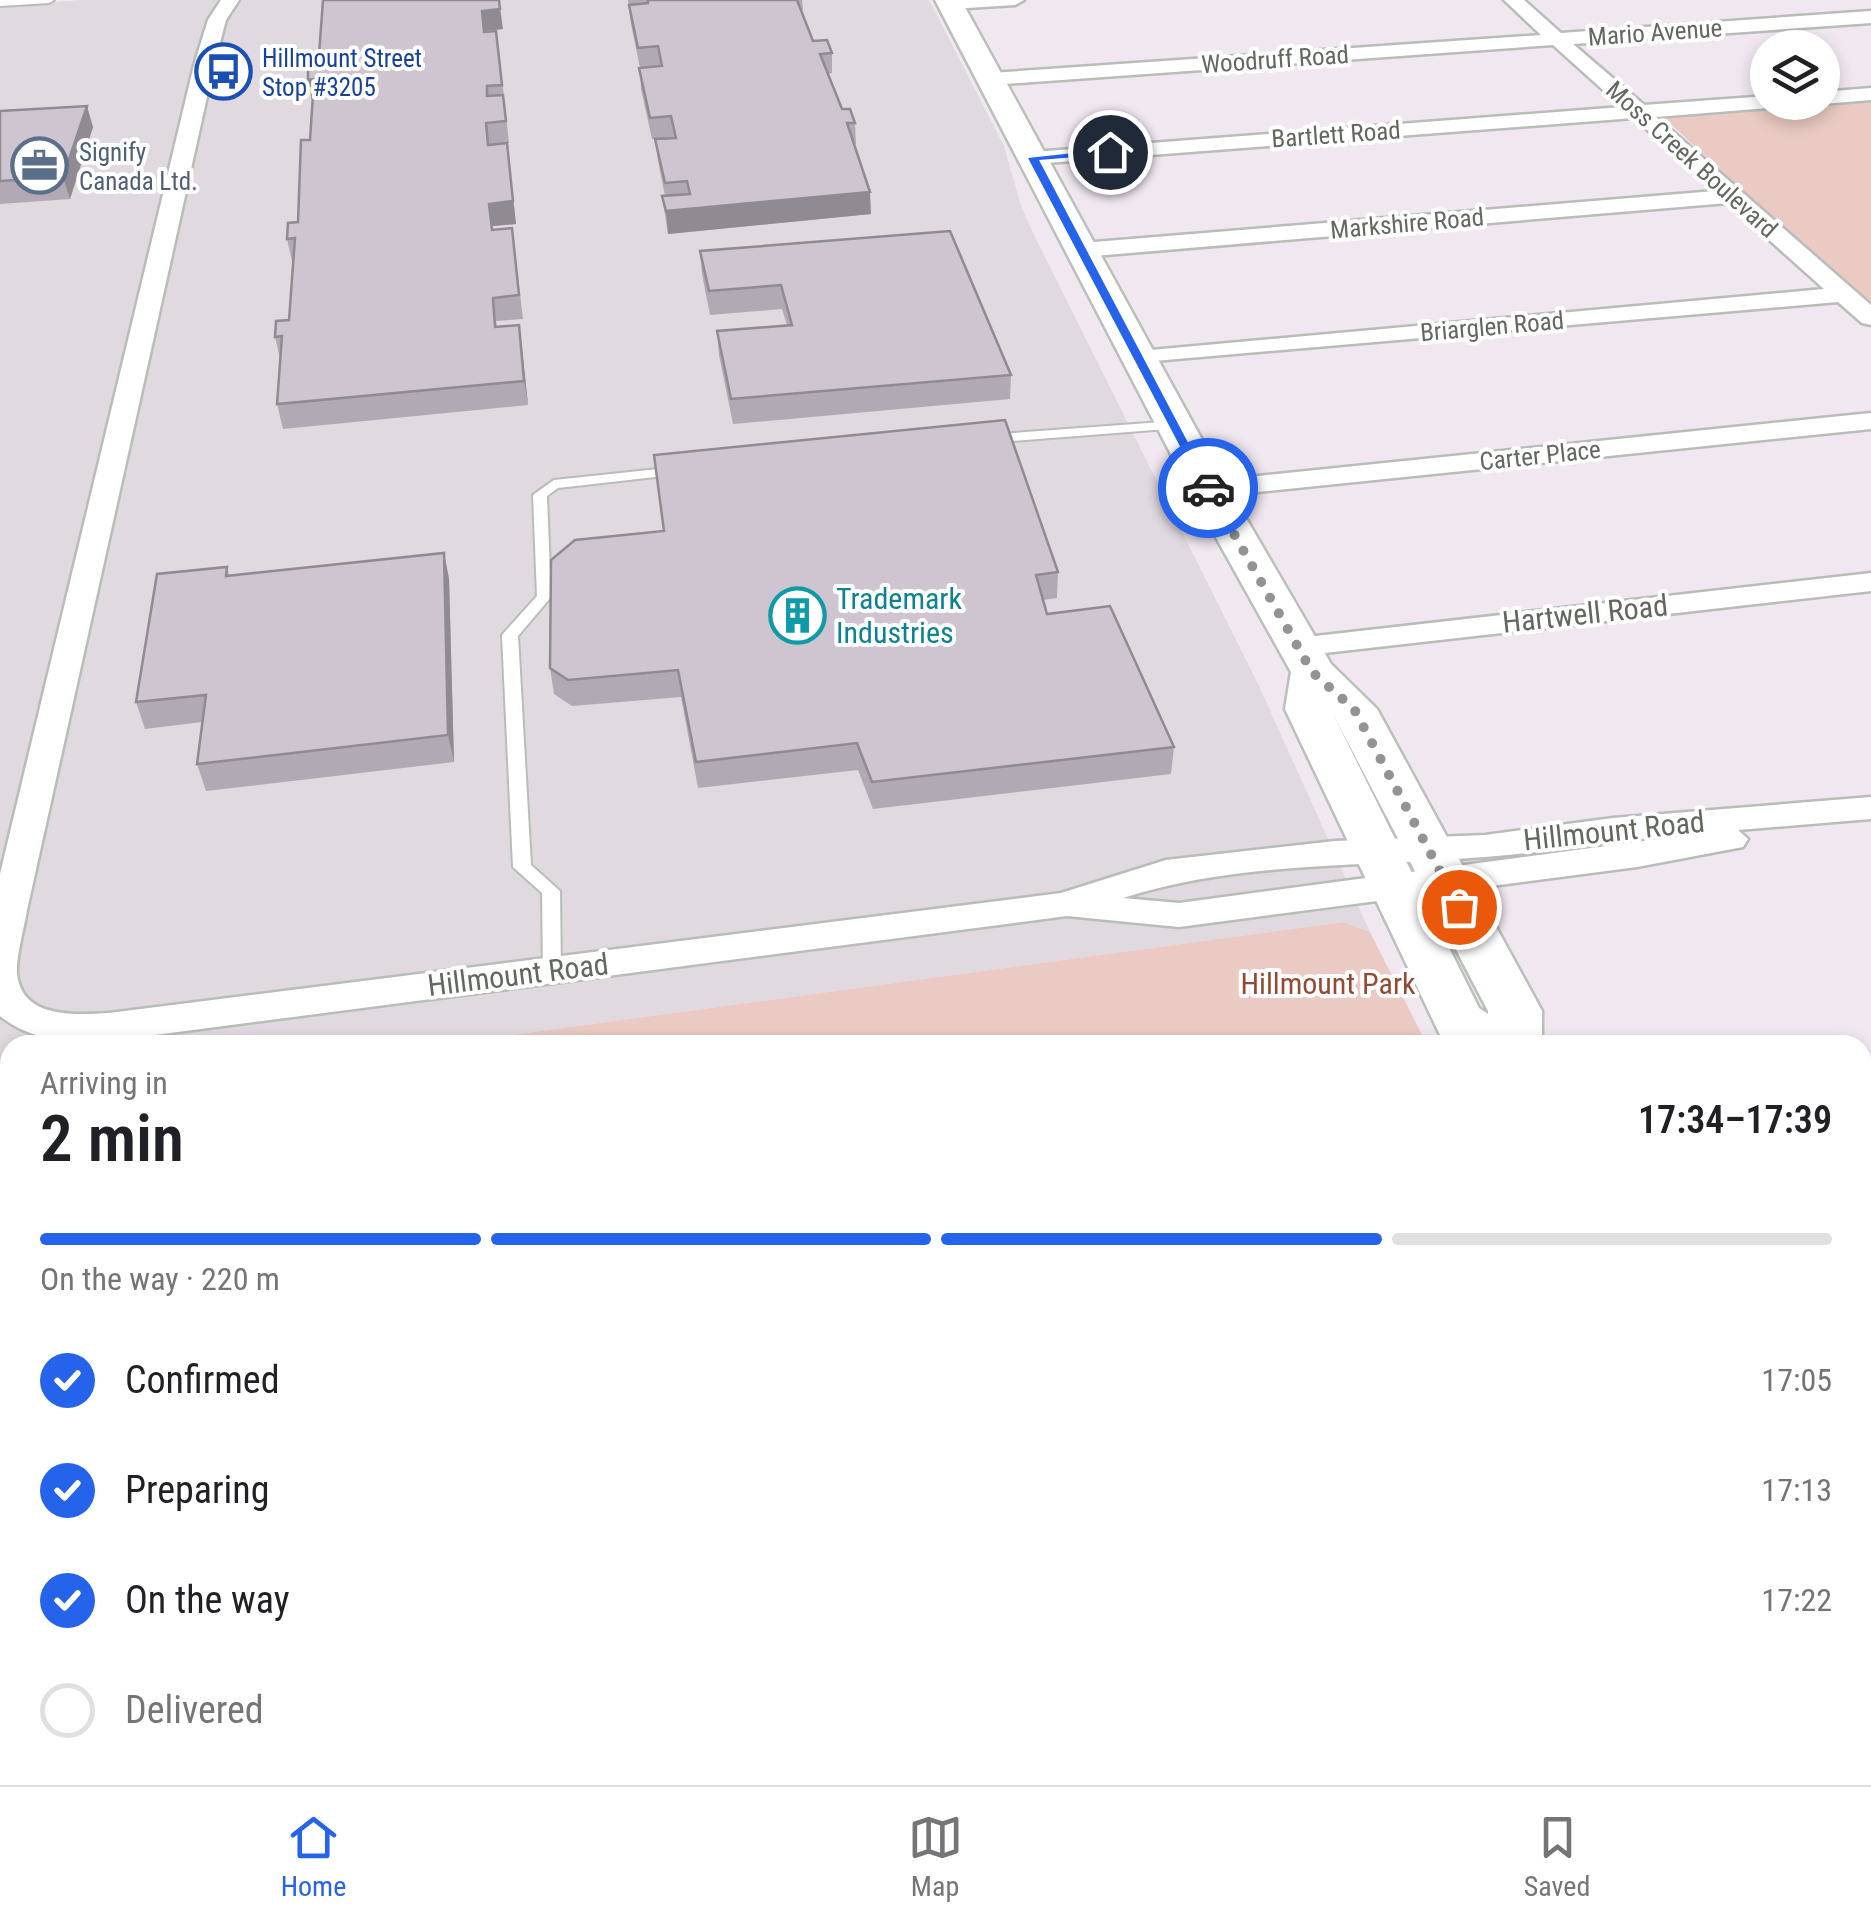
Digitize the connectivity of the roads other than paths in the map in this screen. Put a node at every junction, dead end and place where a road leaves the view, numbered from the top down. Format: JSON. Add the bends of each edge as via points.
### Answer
{"nodes":[{"id":1,"x":49,"y":0,"type":"edge"},
{"id":2,"x":230,"y":0,"type":"edge"},
{"id":3,"x":1015,"y":0,"type":"edge"},
{"id":4,"x":1513,"y":0,"type":"edge"},
{"id":5,"x":949,"y":2,"type":"edge"},
{"id":6,"x":0,"y":3,"type":"edge"},
{"id":7,"x":1871,"y":17,"type":"edge"},
{"id":8,"x":1558,"y":39,"type":"junction"},
{"id":9,"x":991,"y":79,"type":"junction"},
{"id":10,"x":1871,"y":94,"type":"edge"},
{"id":11,"x":1840,"y":97,"type":"edge"},
{"id":12,"x":1750,"y":103,"type":"edge"},
{"id":13,"x":1640,"y":111,"type":"junction"},
{"id":14,"x":1033,"y":158,"type":"junction"},
{"id":15,"x":1732,"y":196,"type":"junction"},
{"id":16,"x":1082,"y":250,"type":"junction"},
{"id":17,"x":1844,"y":294,"type":"junction"},
{"id":18,"x":1871,"y":318,"type":"edge"},
{"id":19,"x":1140,"y":358,"type":"junction"},
{"id":20,"x":1871,"y":421,"type":"edge"},
{"id":21,"x":1175,"y":426,"type":"junction"},
{"id":22,"x":962,"y":442,"type":"edge"},
{"id":23,"x":692,"y":470,"type":"edge"},
{"id":24,"x":1209,"y":489,"type":"junction"},
{"id":25,"x":1871,"y":582,"type":"edge"},
{"id":26,"x":1305,"y":660,"type":"junction"},
{"id":27,"x":1871,"y":811,"type":"edge"},
{"id":28,"x":1438,"y":865,"type":"junction"},
{"id":29,"x":1384,"y":869,"type":"junction"},
{"id":30,"x":0,"y":967,"type":"edge"},
{"id":31,"x":552,"y":971,"type":"junction"},
{"id":32,"x":0,"y":975,"type":"edge"},
{"id":33,"x":1478,"y":1035,"type":"edge"},
{"id":34,"x":1515,"y":1035,"type":"edge"}],
"edges":[{"from":1,"to":6,"type":"lane"},
{"from":2,"to":30,"type":"street","via":[[216,20],[204,66]]},
{"from":3,"to":5,"type":"street"},
{"from":4,"to":8,"type":"street","name":"Moss Creek Boulevard"},
{"from":5,"to":9,"type":"street"},
{"from":7,"to":8,"type":"street","name":"Mario Avenue"},
{"from":8,"to":9,"type":"street","name":"Woodruff Road"},
{"from":8,"to":13,"type":"street","name":"Moss Creek Boulevard"},
{"from":9,"to":14,"type":"street"},
{"from":10,"to":11,"type":"street"},
{"from":12,"to":13,"type":"street","name":"Bartlett Road"},
{"from":13,"to":14,"type":"street","name":"Bartlett Road"},
{"from":13,"to":15,"type":"street","name":"Moss Creek Boulevard"},
{"from":14,"to":16,"type":"street"},
{"from":15,"to":16,"type":"street","name":"Markshire Road"},
{"from":15,"to":17,"type":"street","name":"Moss Creek Boulevard"},
{"from":16,"to":19,"type":"street"},
{"from":17,"to":18,"type":"street","name":"Moss Creek Boulevard"},
{"from":17,"to":19,"type":"street","name":"Briarglen Road"},
{"from":19,"to":21,"type":"street"},
{"from":20,"to":24,"type":"street","name":"Carter Place"},
{"from":21,"to":22,"type":"lane"},
{"from":21,"to":24,"type":"street"},
{"from":23,"to":31,"type":"lane","via":[[554,484],[540,494],[544,596],[510,635],[522,867],[551,890]]},
{"from":24,"to":26,"type":"street"},
{"from":25,"to":26,"type":"street","name":"Hartwell Road"},
{"from":26,"to":28,"type":"street","via":[[1354,709]]},
{"from":26,"to":29,"type":"street","via":[[1308,709]]},
{"from":27,"to":28,"type":"street","name":"Hillmount Road","via":[[1637,856]]},
{"from":28,"to":29,"type":"street","name":"Hillmount Road"},
{"from":28,"to":34,"type":"street","via":[[1515,1012]]},
{"from":29,"to":31,"type":"street","name":"Hillmount Road","via":[[1179,915],[1063,905]]},
{"from":29,"to":33,"type":"street","via":[[1459,1021]]},
{"from":31,"to":32,"type":"street","name":"Hillmount Road","via":[[72,1029],[21,1013],[4,995]]}]}
